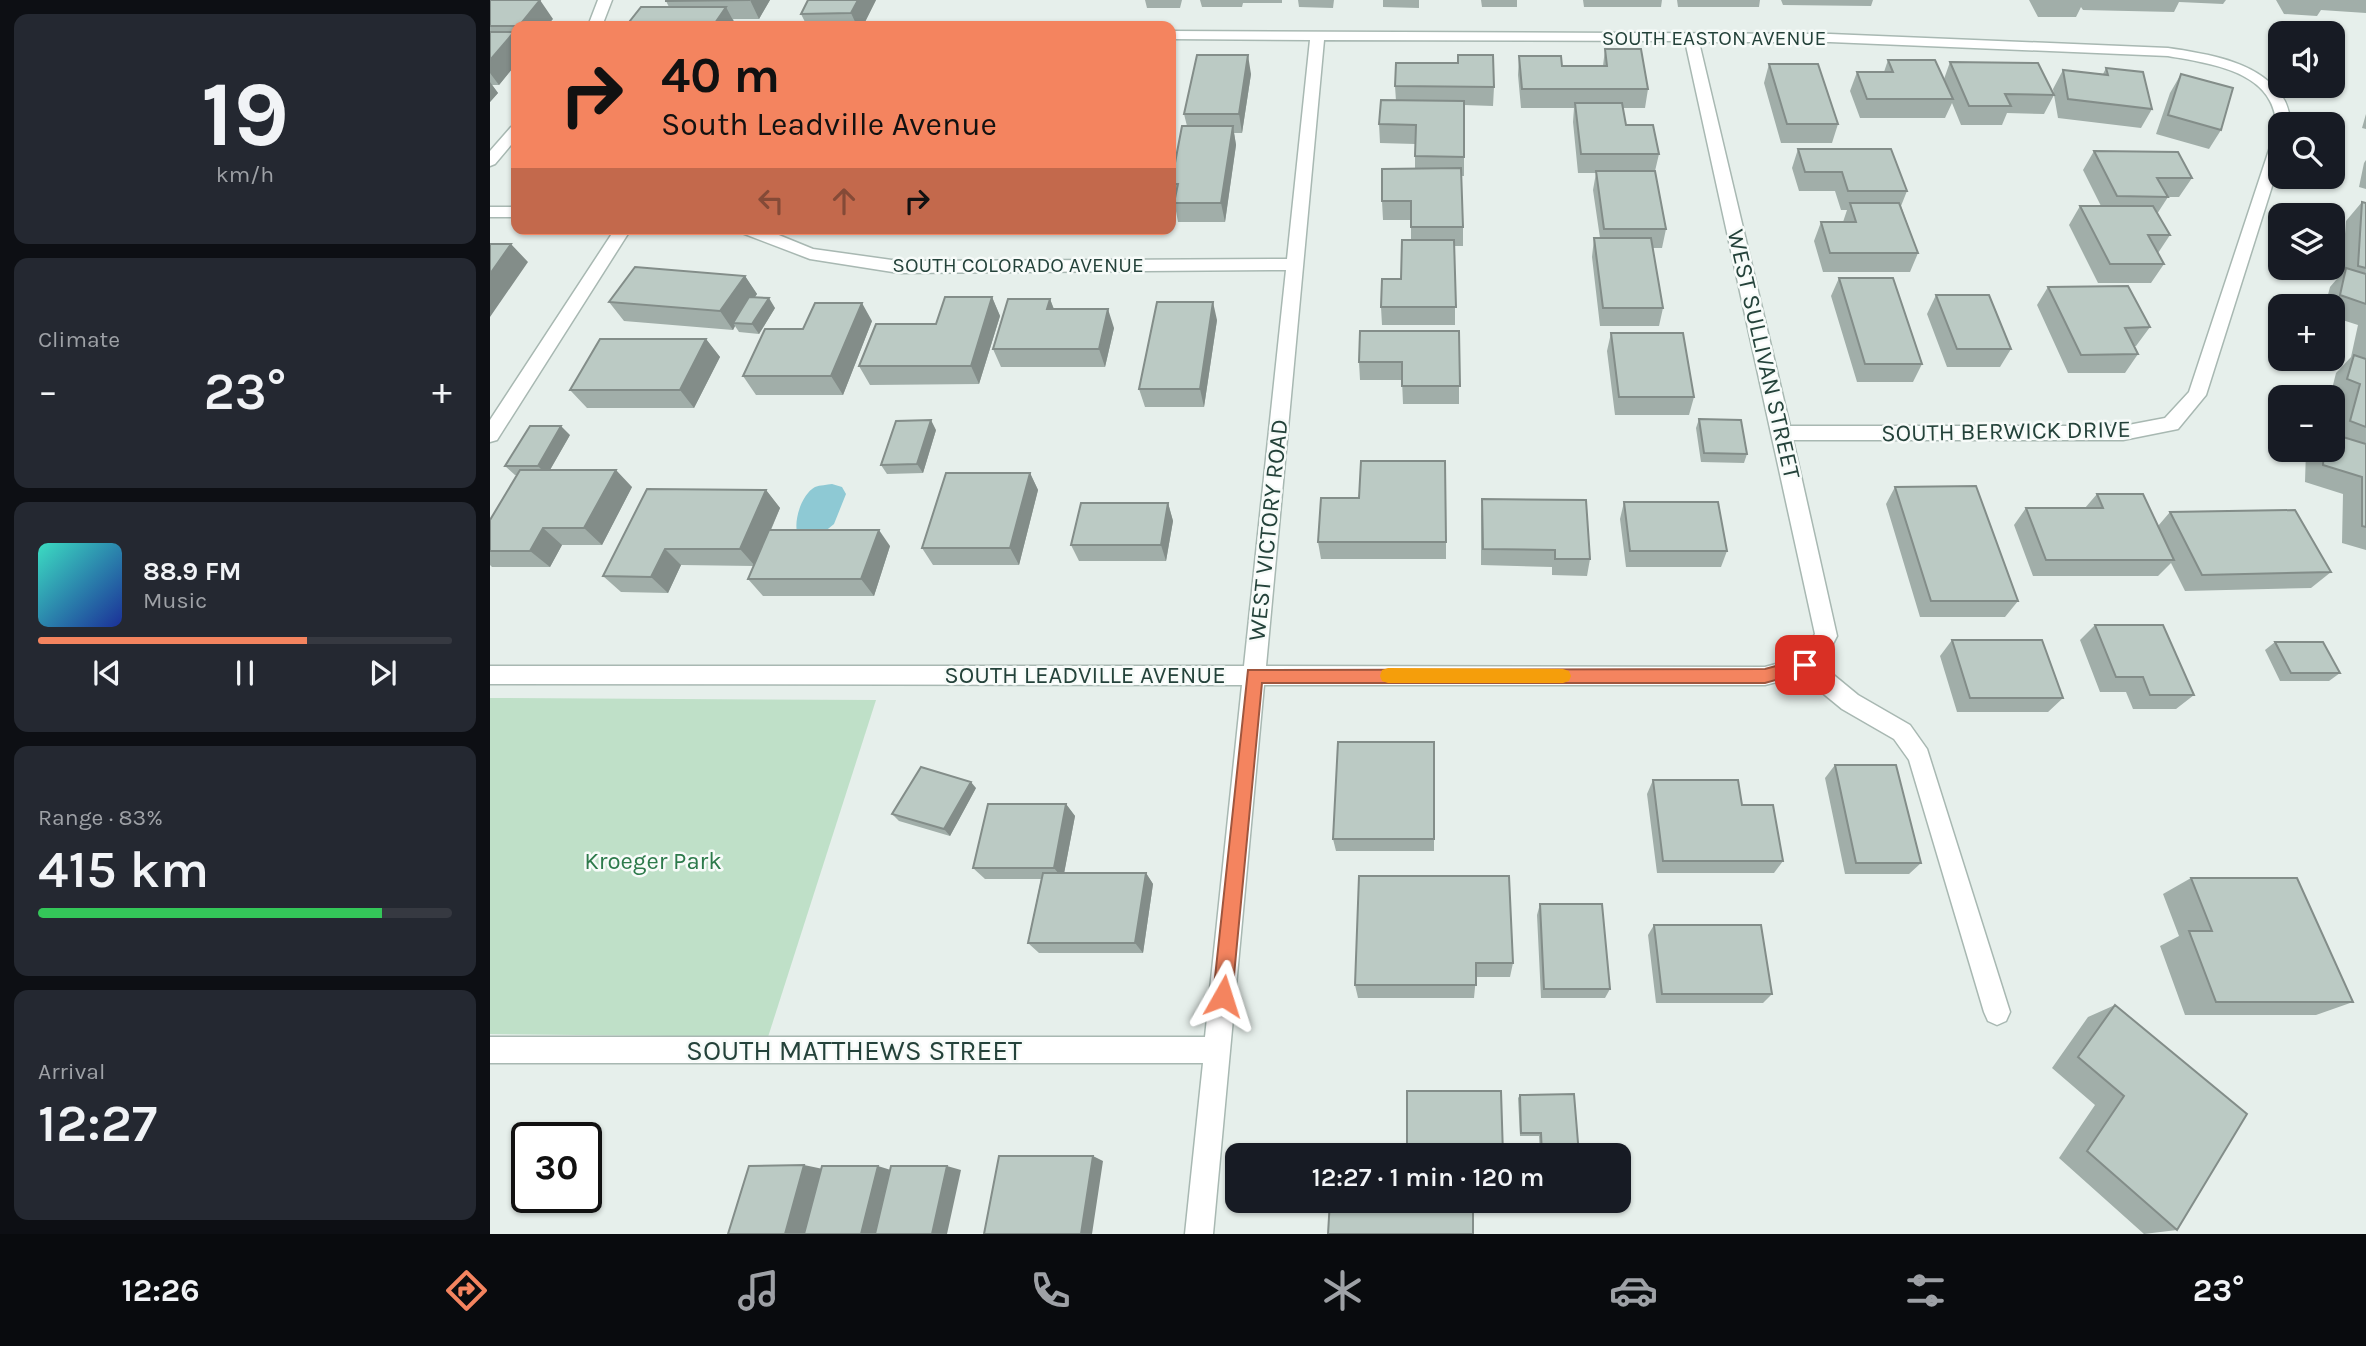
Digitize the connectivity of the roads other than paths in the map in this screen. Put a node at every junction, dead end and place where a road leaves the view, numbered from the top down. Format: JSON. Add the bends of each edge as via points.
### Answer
{"nodes":[{"id":1,"x":605,"y":0,"type":"edge"},
{"id":2,"x":597,"y":21,"type":"edge"},
{"id":3,"x":1176,"y":35,"type":"edge"},
{"id":4,"x":1317,"y":36,"type":"junction"},
{"id":5,"x":1690,"y":37,"type":"junction"},
{"id":6,"x":2281,"y":112,"type":"edge"},
{"id":7,"x":511,"y":136,"type":"edge"},
{"id":8,"x":490,"y":161,"type":"edge"},
{"id":9,"x":2268,"y":175,"type":"edge"},
{"id":10,"x":490,"y":212,"type":"edge"},
{"id":11,"x":511,"y":212,"type":"edge"},
{"id":12,"x":619,"y":235,"type":"edge"},
{"id":13,"x":763,"y":235,"type":"edge"},
{"id":14,"x":1294,"y":264,"type":"junction"},
{"id":15,"x":1782,"y":433,"type":"junction"},
{"id":16,"x":490,"y":435,"type":"edge"},
{"id":17,"x":1805,"y":665,"type":"junction"},
{"id":18,"x":490,"y":675,"type":"edge"},
{"id":19,"x":1254,"y":676,"type":"junction"},
{"id":20,"x":1997,"y":1012,"type":"dead end"},
{"id":21,"x":490,"y":1050,"type":"edge"},
{"id":22,"x":1217,"y":1050,"type":"junction"},
{"id":23,"x":1199,"y":1234,"type":"edge"}],
"edges":[{"from":1,"to":2,"type":"street"},
{"from":3,"to":4,"type":"street","name":"SOUTH EASTON AVENUE"},
{"from":4,"to":5,"type":"street","name":"SOUTH EASTON AVENUE"},
{"from":4,"to":14,"type":"street","name":"WEST VICTORY ROAD"},
{"from":5,"to":6,"type":"street","name":"SOUTH EASTON AVENUE","via":[[2168,51],[2252,75],[2277,99]]},
{"from":5,"to":15,"type":"street","name":"WEST SULLIVAN STREET"},
{"from":7,"to":8,"type":"street"},
{"from":9,"to":15,"type":"street","name":"SOUTH BERWICK DRIVE","via":[[2197,395],[2171,425],[2123,433]]},
{"from":10,"to":11,"type":"street"},
{"from":12,"to":16,"type":"street"},
{"from":13,"to":14,"type":"street","name":"SOUTH COLORADO AVENUE","via":[[810,254],[899,267]]},
{"from":14,"to":19,"type":"street","name":"WEST VICTORY ROAD"},
{"from":15,"to":17,"type":"street","name":"WEST SULLIVAN STREET","via":[[1826,636]]},
{"from":17,"to":19,"type":"street","name":"SOUTH LEADVILLE AVENUE","via":[[1765,676]]},
{"from":17,"to":20,"type":"street","via":[[1850,702],[1902,732],[1919,756]]},
{"from":18,"to":19,"type":"street","name":"SOUTH LEADVILLE AVENUE"},
{"from":19,"to":22,"type":"street","name":"WEST VICTORY ROAD"},
{"from":21,"to":22,"type":"street","name":"SOUTH MATTHEWS STREET"},
{"from":22,"to":23,"type":"street","name":"WEST VICTORY ROAD"}]}
